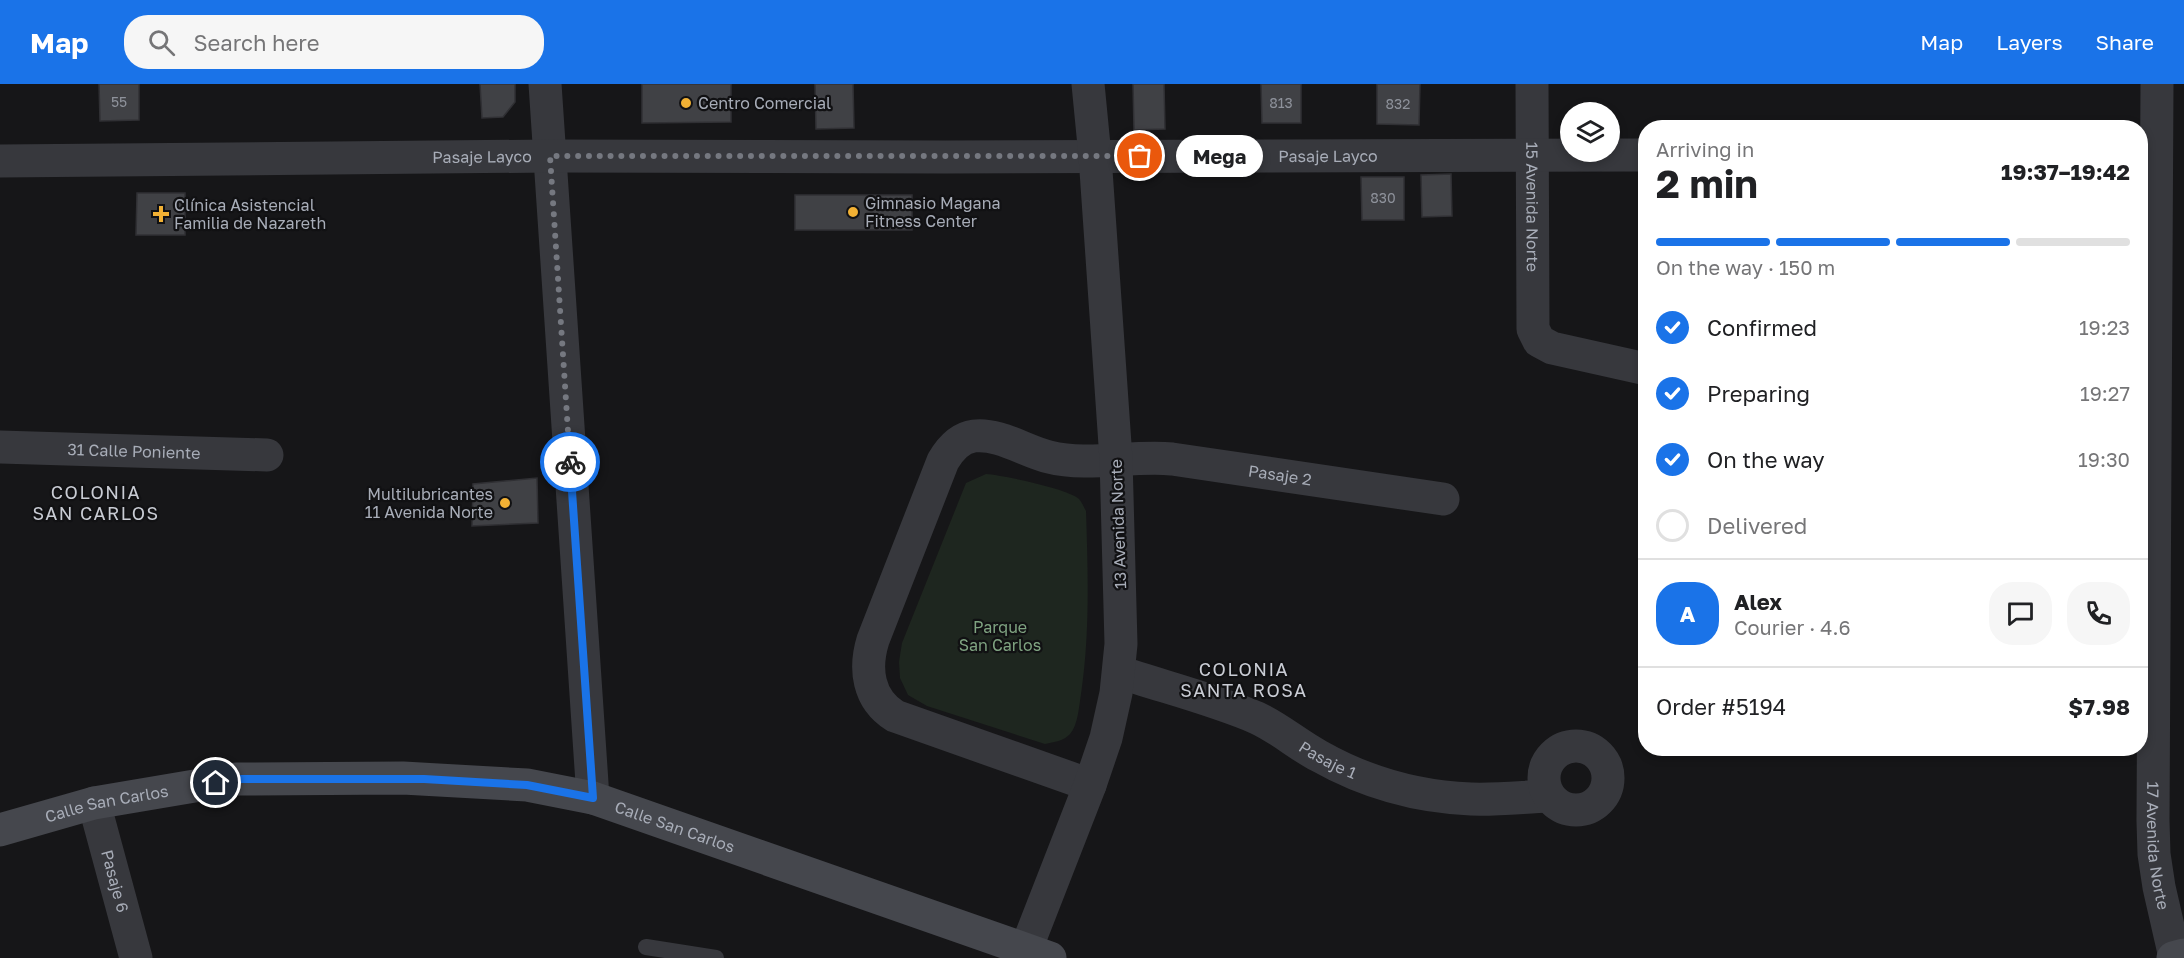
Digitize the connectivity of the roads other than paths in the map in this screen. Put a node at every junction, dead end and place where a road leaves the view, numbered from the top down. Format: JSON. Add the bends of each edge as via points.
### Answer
{"nodes":[{"id":1,"x":545,"y":84,"type":"edge"},
{"id":2,"x":1088,"y":84,"type":"edge"},
{"id":3,"x":1532,"y":84,"type":"edge"},
{"id":4,"x":2157,"y":84,"type":"edge"},
{"id":5,"x":2149,"y":151,"type":"edge"},
{"id":6,"x":1638,"y":155,"type":"edge"},
{"id":7,"x":550,"y":156,"type":"junction"},
{"id":8,"x":1095,"y":156,"type":"junction"},
{"id":9,"x":1532,"y":156,"type":"junction"},
{"id":10,"x":0,"y":161,"type":"edge"},
{"id":11,"x":1638,"y":367,"type":"edge"},
{"id":12,"x":0,"y":447,"type":"edge"},
{"id":13,"x":267,"y":455,"type":"dead end"},
{"id":14,"x":2148,"y":455,"type":"edge"},
{"id":15,"x":1116,"y":459,"type":"junction"},
{"id":16,"x":1443,"y":499,"type":"dead end"},
{"id":17,"x":1119,"y":672,"type":"junction"},
{"id":18,"x":1090,"y":785,"type":"junction"},
{"id":19,"x":1549,"y":796,"type":"dead end"},
{"id":20,"x":593,"y":798,"type":"junction"},
{"id":21,"x":94,"y":803,"type":"junction"},
{"id":22,"x":0,"y":830,"type":"edge"},
{"id":23,"x":646,"y":947,"type":"dead end"},
{"id":24,"x":1038,"y":954,"type":"edge"},
{"id":25,"x":2184,"y":955,"type":"edge"},
{"id":26,"x":136,"y":958,"type":"edge"},
{"id":27,"x":716,"y":958,"type":"edge"},
{"id":28,"x":2174,"y":958,"type":"edge"}],
"edges":[{"from":1,"to":7,"type":"street"},
{"from":2,"to":8,"type":"street","name":"13 Avenida Norte"},
{"from":3,"to":9,"type":"street","name":"15 Avenida Norte"},
{"from":4,"to":5,"type":"street","name":"17 Avenida Norte"},
{"from":5,"to":14,"type":"street","name":"17 Avenida Norte"},
{"from":6,"to":9,"type":"street","name":"Pasaje Layco"},
{"from":7,"to":8,"type":"street","name":"Pasaje Layco"},
{"from":7,"to":10,"type":"street","name":"Pasaje Layco"},
{"from":7,"to":20,"type":"street"},
{"from":8,"to":9,"type":"street","name":"Pasaje Layco"},
{"from":8,"to":15,"type":"street","name":"13 Avenida Norte"},
{"from":9,"to":11,"type":"street","name":"15 Avenida Norte","via":[[1533,329],[1539,341],[1551,348]]},
{"from":12,"to":13,"type":"street","name":"31 Calle Poniente"},
{"from":14,"to":28,"type":"street","name":"17 Avenida Norte","via":[[2154,854]]},
{"from":15,"to":16,"type":"street","name":"Pasaje 2","via":[[1172,459]]},
{"from":15,"to":17,"type":"street","name":"13 Avenida Norte"},
{"from":15,"to":18,"type":"street","name":"Pasaje 2","via":[[1056,458],[986,436],[957,443],[943,460],[868,660],[877,700],[895,716]]},
{"from":17,"to":18,"type":"street","name":"13 Avenida Norte","via":[[1112,714]]},
{"from":17,"to":19,"type":"street","name":"Pasaje 1","via":[[1239,711],[1318,756],[1385,784],[1471,799]]},
{"from":18,"to":24,"type":"street","name":"13 Avenida Norte"},
{"from":20,"to":21,"type":"street","name":"Calle San Carlos","via":[[527,785],[391,778],[236,779]]},
{"from":20,"to":24,"type":"street","name":"Calle San Carlos"},
{"from":21,"to":22,"type":"street","name":"Calle San Carlos"},
{"from":21,"to":26,"type":"street","name":"Pasaje 6"},
{"from":23,"to":27,"type":"lane"},
{"from":25,"to":28,"type":"street"}]}
